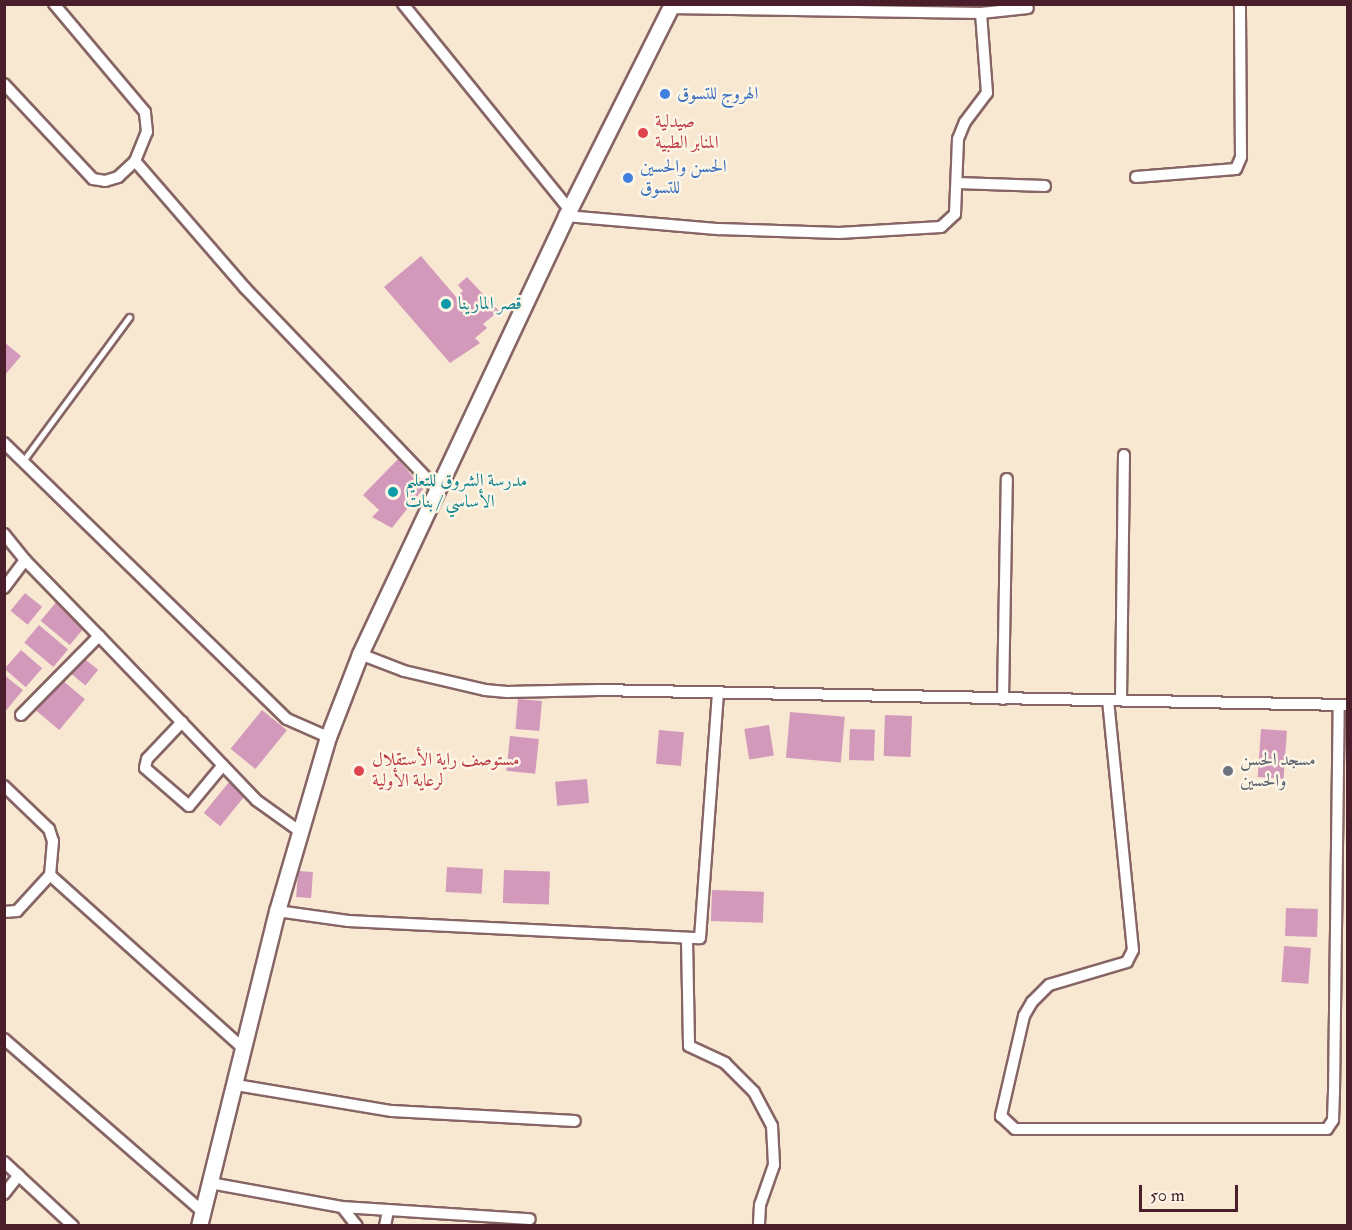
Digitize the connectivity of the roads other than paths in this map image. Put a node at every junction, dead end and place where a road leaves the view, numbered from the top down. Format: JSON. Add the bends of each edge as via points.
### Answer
{"nodes":[{"id":1,"x":54,"y":4,"type":"edge"},
{"id":2,"x":403,"y":4,"type":"edge"},
{"id":3,"x":1240,"y":4,"type":"edge"},
{"id":4,"x":671,"y":6,"type":"edge"},
{"id":5,"x":869,"y":8,"type":"edge"},
{"id":6,"x":1028,"y":8,"type":"dead end"},
{"id":7,"x":981,"y":14,"type":"junction"},
{"id":8,"x":4,"y":84,"type":"edge"},
{"id":9,"x":135,"y":161,"type":"junction"},
{"id":10,"x":1136,"y":177,"type":"dead end"},
{"id":11,"x":957,"y":183,"type":"junction"},
{"id":12,"x":1045,"y":186,"type":"dead end"},
{"id":13,"x":567,"y":213,"type":"junction"},
{"id":14,"x":129,"y":317,"type":"dead end"},
{"id":15,"x":4,"y":443,"type":"edge"},
{"id":16,"x":1124,"y":455,"type":"dead end"},
{"id":17,"x":23,"y":461,"type":"junction"},
{"id":18,"x":1007,"y":479,"type":"dead end"},
{"id":19,"x":439,"y":491,"type":"junction"},
{"id":20,"x":4,"y":534,"type":"edge"},
{"id":21,"x":25,"y":560,"type":"junction"},
{"id":22,"x":4,"y":588,"type":"edge"},
{"id":23,"x":99,"y":636,"type":"junction"},
{"id":24,"x":360,"y":654,"type":"junction"},
{"id":25,"x":718,"y":695,"type":"junction"},
{"id":26,"x":1003,"y":699,"type":"junction"},
{"id":27,"x":1108,"y":700,"type":"junction"},
{"id":28,"x":1121,"y":700,"type":"junction"},
{"id":29,"x":1343,"y":705,"type":"edge"},
{"id":30,"x":21,"y":715,"type":"dead end"},
{"id":31,"x":182,"y":722,"type":"junction"},
{"id":32,"x":328,"y":737,"type":"junction"},
{"id":33,"x":223,"y":765,"type":"junction"},
{"id":34,"x":4,"y":786,"type":"edge"},
{"id":35,"x":298,"y":830,"type":"junction"},
{"id":36,"x":50,"y":875,"type":"junction"},
{"id":37,"x":277,"y":911,"type":"junction"},
{"id":38,"x":4,"y":912,"type":"edge"},
{"id":39,"x":687,"y":940,"type":"junction"},
{"id":40,"x":4,"y":1039,"type":"edge"},
{"id":41,"x":243,"y":1048,"type":"junction"},
{"id":42,"x":236,"y":1085,"type":"junction"},
{"id":43,"x":575,"y":1121,"type":"dead end"},
{"id":44,"x":4,"y":1162,"type":"edge"},
{"id":45,"x":19,"y":1174,"type":"junction"},
{"id":46,"x":210,"y":1183,"type":"junction"},
{"id":47,"x":4,"y":1194,"type":"edge"},
{"id":48,"x":342,"y":1207,"type":"junction"},
{"id":49,"x":388,"y":1210,"type":"junction"},
{"id":50,"x":201,"y":1218,"type":"edge"},
{"id":51,"x":530,"y":1219,"type":"dead end"},
{"id":52,"x":73,"y":1226,"type":"edge"},
{"id":53,"x":357,"y":1226,"type":"edge"},
{"id":54,"x":385,"y":1226,"type":"edge"},
{"id":55,"x":759,"y":1226,"type":"edge"}],
"edges":[{"from":1,"to":9,"type":"street","via":[[145,112],[147,132]]},
{"from":2,"to":13,"type":"street"},
{"from":3,"to":10,"type":"street","via":[[1241,157],[1236,169]]},
{"from":4,"to":5,"type":"street"},
{"from":4,"to":13,"type":"main road"},
{"from":5,"to":7,"type":"street"},
{"from":6,"to":7,"type":"street"},
{"from":7,"to":11,"type":"street","via":[[987,93],[965,122],[958,139]]},
{"from":8,"to":9,"type":"street","via":[[93,179],[118,177]]},
{"from":9,"to":19,"type":"street","via":[[245,288]]},
{"from":11,"to":12,"type":"street"},
{"from":11,"to":13,"type":"street","via":[[955,214],[941,227],[839,233],[719,229]]},
{"from":13,"to":19,"type":"main road"},
{"from":14,"to":17,"type":"lane"},
{"from":15,"to":17,"type":"street"},
{"from":16,"to":28,"type":"street"},
{"from":17,"to":32,"type":"street","via":[[287,719]]},
{"from":18,"to":26,"type":"street"},
{"from":19,"to":24,"type":"main road"},
{"from":20,"to":21,"type":"street"},
{"from":21,"to":22,"type":"street"},
{"from":21,"to":23,"type":"street"},
{"from":23,"to":30,"type":"street"},
{"from":23,"to":31,"type":"street"},
{"from":24,"to":25,"type":"street","via":[[404,671],[484,690]]},
{"from":24,"to":32,"type":"main road"},
{"from":25,"to":26,"type":"street"},
{"from":25,"to":39,"type":"street","via":[[702,933],[695,941]]},
{"from":26,"to":27,"type":"street"},
{"from":27,"to":28,"type":"street"},
{"from":27,"to":29,"type":"street","via":[[1133,950],[1127,962],[1048,985],[1032,1002],[1024,1016],[1001,1116],[1015,1130],[1327,1129],[1333,1120]]},
{"from":28,"to":29,"type":"street"},
{"from":31,"to":33,"type":"street"},
{"from":31,"to":33,"type":"street","via":[[147,759],[145,768],[189,806]]},
{"from":32,"to":35,"type":"main road"},
{"from":33,"to":35,"type":"street","via":[[270,813]]},
{"from":34,"to":36,"type":"street","via":[[53,834]]},
{"from":35,"to":37,"type":"main road"},
{"from":36,"to":38,"type":"street","via":[[17,911]]},
{"from":36,"to":41,"type":"street"},
{"from":37,"to":39,"type":"street","via":[[348,921]]},
{"from":37,"to":41,"type":"main road"},
{"from":39,"to":55,"type":"street","via":[[689,1046],[725,1063],[754,1092],[772,1126],[774,1165],[760,1205]]},
{"from":40,"to":50,"type":"street"},
{"from":41,"to":42,"type":"main road"},
{"from":42,"to":43,"type":"street","via":[[392,1111]]},
{"from":42,"to":46,"type":"main road"},
{"from":44,"to":45,"type":"street"},
{"from":45,"to":47,"type":"street"},
{"from":45,"to":52,"type":"street"},
{"from":46,"to":48,"type":"street"},
{"from":46,"to":50,"type":"main road"},
{"from":48,"to":49,"type":"street"},
{"from":48,"to":53,"type":"street"},
{"from":49,"to":51,"type":"street"},
{"from":49,"to":54,"type":"street"}]}
